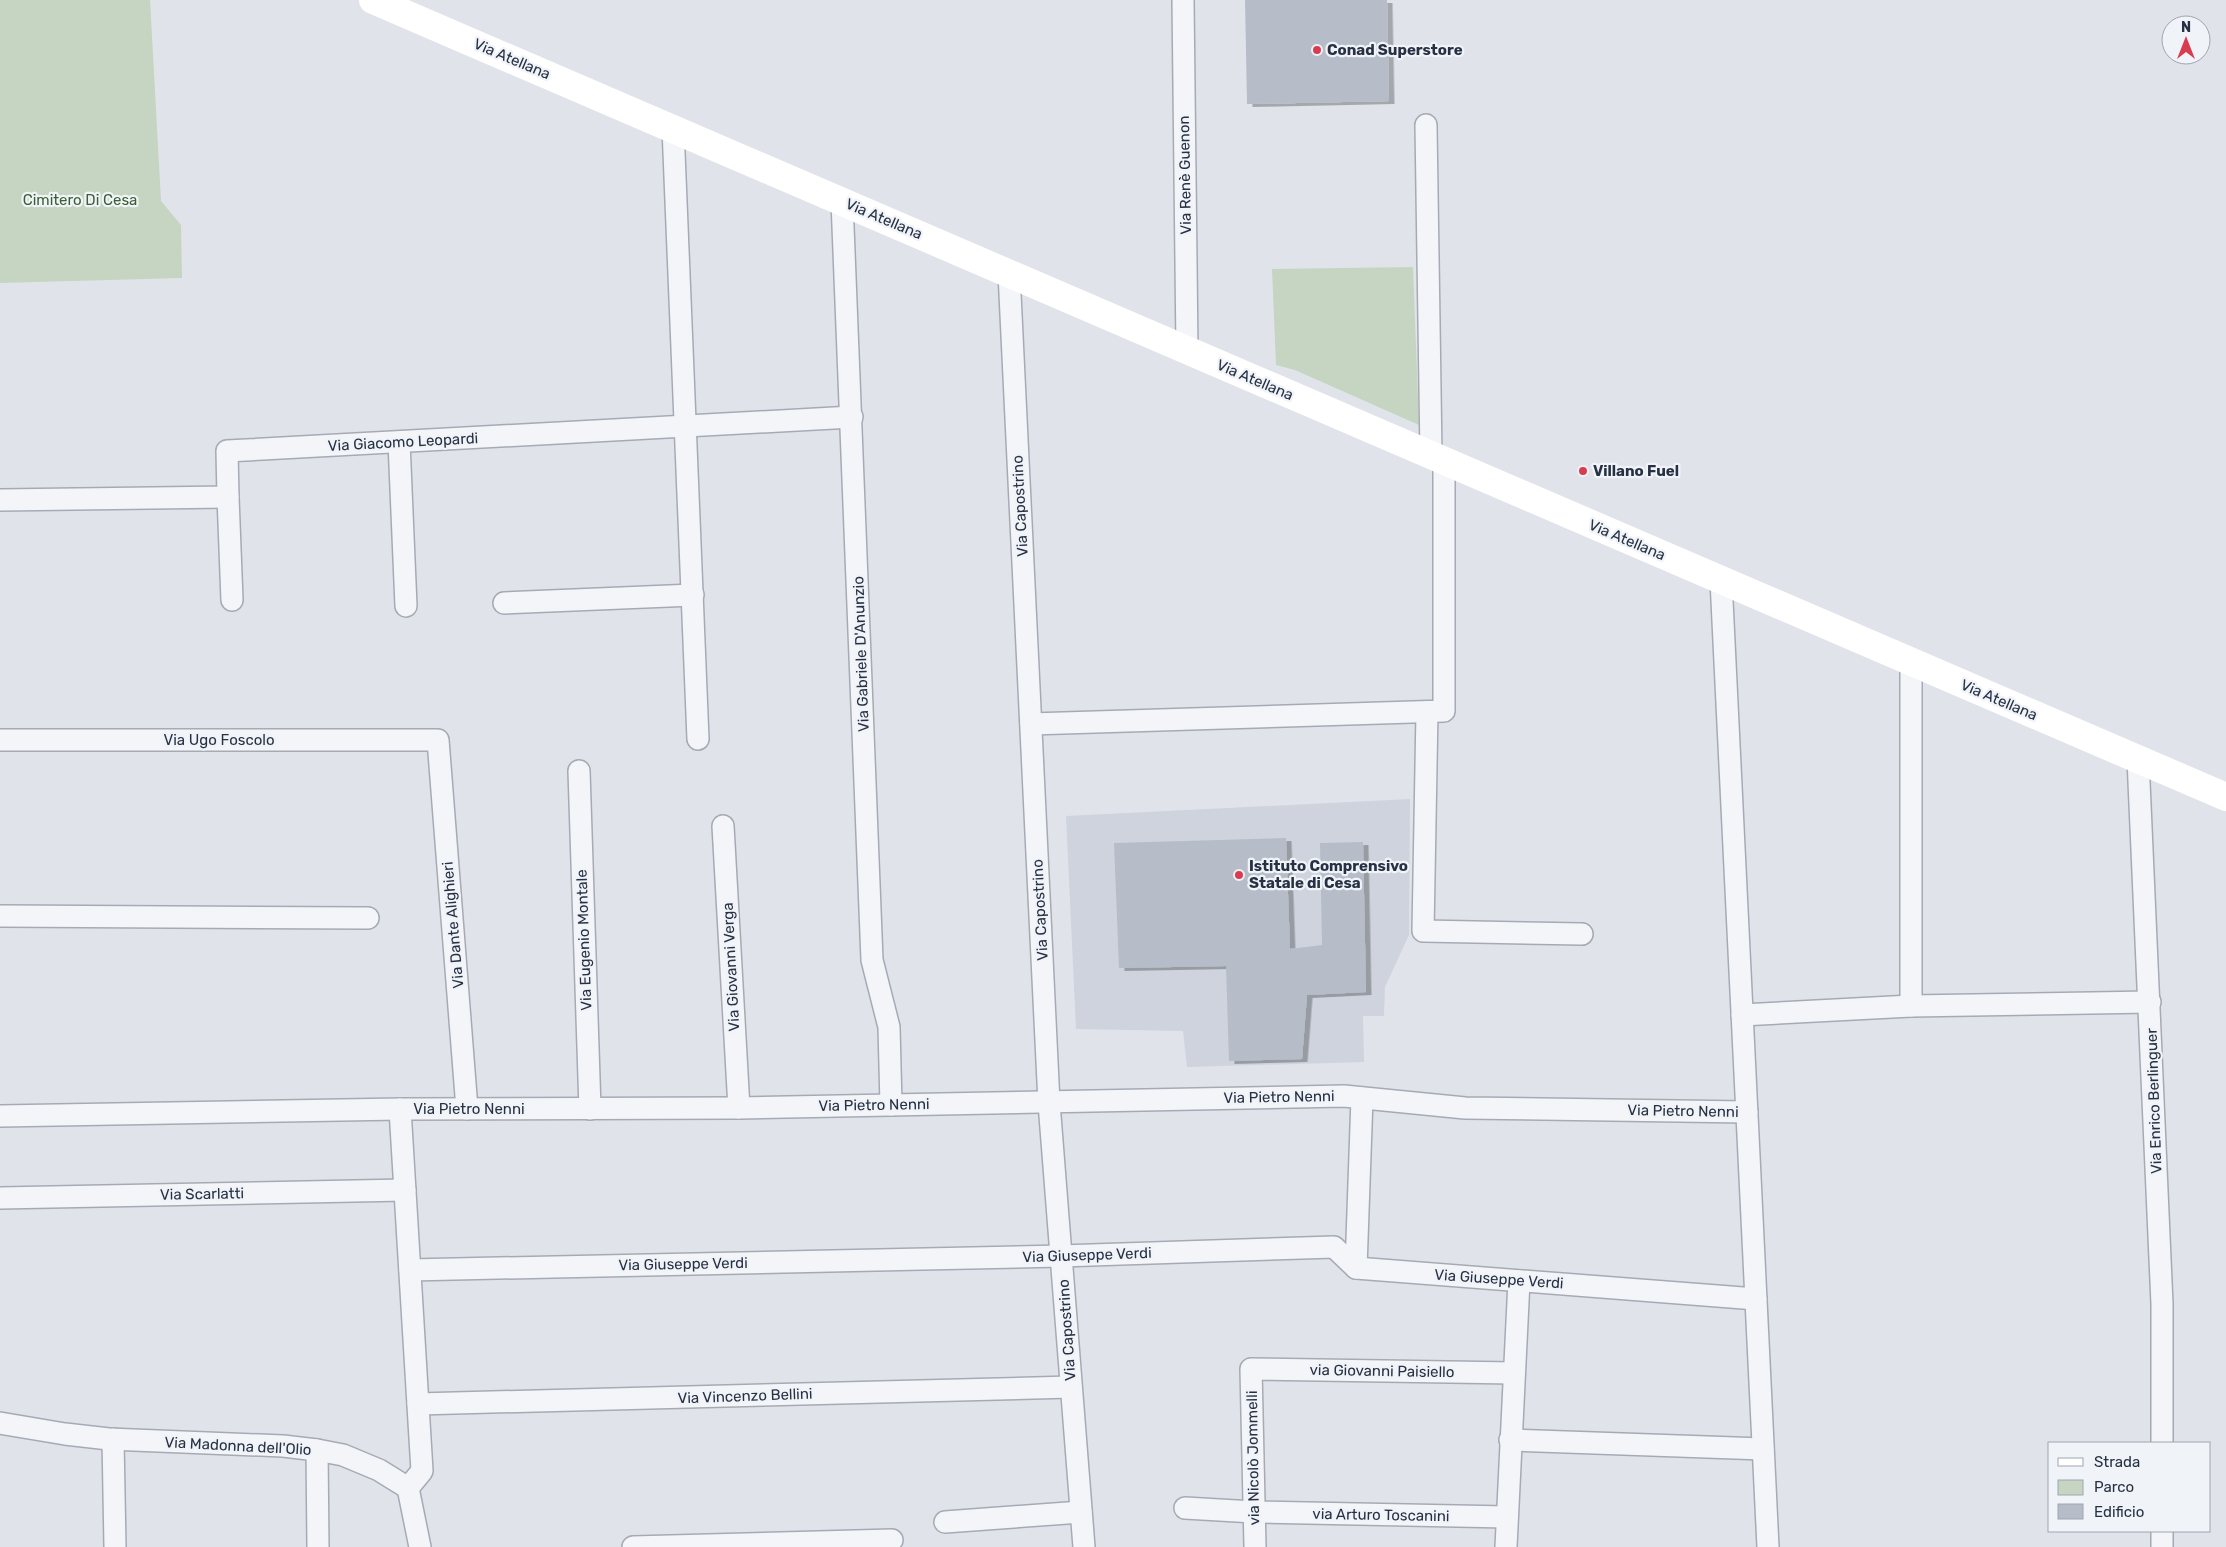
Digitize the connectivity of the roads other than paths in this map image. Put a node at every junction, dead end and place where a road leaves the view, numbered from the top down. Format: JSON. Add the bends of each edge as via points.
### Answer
{"nodes":[{"id":1,"x":373,"y":0,"type":"edge"},
{"id":2,"x":1183,"y":0,"type":"edge"},
{"id":3,"x":1426,"y":126,"type":"dead end"},
{"id":4,"x":673,"y":128,"type":"junction"},
{"id":5,"x":842,"y":201,"type":"junction"},
{"id":6,"x":1009,"y":273,"type":"junction"},
{"id":7,"x":1187,"y":350,"type":"junction"},
{"id":8,"x":852,"y":417,"type":"junction"},
{"id":9,"x":687,"y":427,"type":"junction"},
{"id":10,"x":399,"y":442,"type":"junction"},
{"id":11,"x":1437,"y":458,"type":"junction"},
{"id":12,"x":228,"y":497,"type":"junction"},
{"id":13,"x":0,"y":500,"type":"edge"},
{"id":14,"x":1721,"y":580,"type":"junction"},
{"id":15,"x":693,"y":596,"type":"junction"},
{"id":16,"x":232,"y":600,"type":"dead end"},
{"id":17,"x":504,"y":603,"type":"dead end"},
{"id":18,"x":406,"y":606,"type":"dead end"},
{"id":19,"x":1911,"y":662,"type":"junction"},
{"id":20,"x":1428,"y":712,"type":"junction"},
{"id":21,"x":1031,"y":724,"type":"junction"},
{"id":22,"x":698,"y":739,"type":"dead end"},
{"id":23,"x":0,"y":740,"type":"edge"},
{"id":24,"x":438,"y":740,"type":"joint"},
{"id":25,"x":2138,"y":759,"type":"junction"},
{"id":26,"x":579,"y":772,"type":"dead end"},
{"id":27,"x":2226,"y":797,"type":"edge"},
{"id":28,"x":723,"y":826,"type":"dead end"},
{"id":29,"x":0,"y":916,"type":"edge"},
{"id":30,"x":368,"y":918,"type":"dead end"},
{"id":31,"x":1582,"y":934,"type":"dead end"},
{"id":32,"x":2150,"y":1002,"type":"junction"},
{"id":33,"x":1911,"y":1006,"type":"junction"},
{"id":34,"x":1742,"y":1015,"type":"junction"},
{"id":35,"x":1362,"y":1098,"type":"junction"},
{"id":36,"x":1049,"y":1103,"type":"junction"},
{"id":37,"x":892,"y":1105,"type":"junction"},
{"id":38,"x":739,"y":1108,"type":"junction"},
{"id":39,"x":400,"y":1109,"type":"junction"},
{"id":40,"x":468,"y":1109,"type":"junction"},
{"id":41,"x":590,"y":1109,"type":"junction"},
{"id":42,"x":1747,"y":1112,"type":"junction"},
{"id":43,"x":0,"y":1116,"type":"edge"},
{"id":44,"x":405,"y":1190,"type":"junction"},
{"id":45,"x":0,"y":1198,"type":"edge"},
{"id":46,"x":1061,"y":1256,"type":"junction"},
{"id":47,"x":1356,"y":1268,"type":"junction"},
{"id":48,"x":410,"y":1270,"type":"junction"},
{"id":49,"x":1519,"y":1281,"type":"junction"},
{"id":50,"x":1756,"y":1300,"type":"junction"},
{"id":51,"x":1251,"y":1369,"type":"joint"},
{"id":52,"x":1514,"y":1373,"type":"junction"},
{"id":53,"x":1072,"y":1387,"type":"junction"},
{"id":54,"x":418,"y":1404,"type":"junction"},
{"id":55,"x":0,"y":1423,"type":"edge"},
{"id":56,"x":113,"y":1439,"type":"junction"},
{"id":57,"x":1510,"y":1440,"type":"junction"},
{"id":58,"x":2162,"y":1442,"type":"edge"},
{"id":59,"x":1763,"y":1449,"type":"junction"},
{"id":60,"x":317,"y":1450,"type":"junction"},
{"id":61,"x":408,"y":1488,"type":"junction"},
{"id":62,"x":1185,"y":1508,"type":"dead end"},
{"id":63,"x":1081,"y":1512,"type":"junction"},
{"id":64,"x":1254,"y":1512,"type":"junction"},
{"id":65,"x":1508,"y":1517,"type":"junction"},
{"id":66,"x":945,"y":1522,"type":"dead end"},
{"id":67,"x":2162,"y":1532,"type":"edge"},
{"id":68,"x":892,"y":1540,"type":"dead end"},
{"id":69,"x":116,"y":1547,"type":"edge"},
{"id":70,"x":318,"y":1547,"type":"edge"},
{"id":71,"x":420,"y":1547,"type":"edge"},
{"id":72,"x":633,"y":1547,"type":"edge"},
{"id":73,"x":1084,"y":1547,"type":"edge"},
{"id":74,"x":1254,"y":1547,"type":"edge"},
{"id":75,"x":1506,"y":1547,"type":"edge"},
{"id":76,"x":1768,"y":1547,"type":"edge"},
{"id":77,"x":2162,"y":1547,"type":"edge"}],
"edges":[{"from":1,"to":4,"type":"main road","name":"Via Atellana"},
{"from":2,"to":7,"type":"street","name":"Via Renè Guenon"},
{"from":3,"to":11,"type":"street"},
{"from":4,"to":5,"type":"main road","name":"Via Atellana"},
{"from":4,"to":9,"type":"street"},
{"from":5,"to":6,"type":"main road","name":"Via Atellana"},
{"from":5,"to":8,"type":"street","name":"Via Gabriele D'Anunzio"},
{"from":6,"to":7,"type":"main road","name":"Via Atellana"},
{"from":6,"to":21,"type":"street","name":"Via Capostrino"},
{"from":7,"to":11,"type":"main road","name":"Via Atellana"},
{"from":8,"to":9,"type":"street","name":"Via Giacomo Leopardi"},
{"from":8,"to":37,"type":"street","name":"Via Gabriele D'Anunzio","via":[[872,960],[889,1027]]},
{"from":9,"to":10,"type":"street","name":"Via Giacomo Leopardi"},
{"from":9,"to":15,"type":"street"},
{"from":10,"to":12,"type":"street","name":"Via Giacomo Leopardi","via":[[227,451]]},
{"from":10,"to":18,"type":"street"},
{"from":11,"to":14,"type":"main road","name":"Via Atellana"},
{"from":11,"to":20,"type":"street","via":[[1444,711]]},
{"from":12,"to":13,"type":"street"},
{"from":12,"to":16,"type":"street"},
{"from":14,"to":19,"type":"main road","name":"Via Atellana"},
{"from":14,"to":34,"type":"street"},
{"from":15,"to":17,"type":"street"},
{"from":15,"to":22,"type":"street"},
{"from":19,"to":25,"type":"main road","name":"Via Atellana"},
{"from":19,"to":33,"type":"street"},
{"from":20,"to":21,"type":"street"},
{"from":20,"to":31,"type":"street","via":[[1423,931]]},
{"from":21,"to":36,"type":"street","name":"Via Capostrino"},
{"from":23,"to":24,"type":"street","name":"Via Ugo Foscolo"},
{"from":24,"to":40,"type":"street","name":"Via Dante Alighieri"},
{"from":25,"to":27,"type":"main road","name":"Via Atellana"},
{"from":25,"to":32,"type":"street","name":"Via Enrico Berlinguer"},
{"from":26,"to":41,"type":"street","name":"Via Eugenio Montale"},
{"from":28,"to":38,"type":"street","name":"Via Giovanni Verga"},
{"from":29,"to":30,"type":"street"},
{"from":32,"to":33,"type":"street"},
{"from":32,"to":58,"type":"street","name":"Via Enrico Berlinguer","via":[[2162,1304]]},
{"from":33,"to":34,"type":"street"},
{"from":34,"to":42,"type":"street"},
{"from":35,"to":36,"type":"street","name":"Via Pietro Nenni"},
{"from":35,"to":42,"type":"street","name":"Via Pietro Nenni","via":[[1465,1108]]},
{"from":35,"to":47,"type":"street"},
{"from":36,"to":37,"type":"street","name":"Via Pietro Nenni"},
{"from":36,"to":46,"type":"street","name":"Via Capostrino"},
{"from":37,"to":38,"type":"street","name":"Via Pietro Nenni"},
{"from":38,"to":41,"type":"street","name":"Via Pietro Nenni"},
{"from":39,"to":40,"type":"street","name":"Via Pietro Nenni"},
{"from":39,"to":43,"type":"street","name":"Via Pietro Nenni"},
{"from":39,"to":44,"type":"street"},
{"from":40,"to":41,"type":"street","name":"Via Pietro Nenni"},
{"from":42,"to":50,"type":"street"},
{"from":44,"to":45,"type":"street","name":"Via Scarlatti"},
{"from":44,"to":48,"type":"street"},
{"from":46,"to":47,"type":"street","name":"Via Giuseppe Verdi","via":[[1334,1247]]},
{"from":46,"to":48,"type":"street","name":"Via Giuseppe Verdi"},
{"from":46,"to":53,"type":"street","name":"Via Capostrino"},
{"from":47,"to":49,"type":"street","name":"Via Giuseppe Verdi"},
{"from":48,"to":54,"type":"street"},
{"from":49,"to":50,"type":"street","name":"Via Giuseppe Verdi"},
{"from":49,"to":52,"type":"street"},
{"from":50,"to":59,"type":"street"},
{"from":51,"to":52,"type":"street","name":"via Giovanni Paisiello"},
{"from":51,"to":64,"type":"street","name":"via Nicolò Jommelli"},
{"from":52,"to":57,"type":"street"},
{"from":53,"to":54,"type":"street","name":"Via Vincenzo Bellini"},
{"from":53,"to":63,"type":"street","name":"Via Capostrino"},
{"from":54,"to":61,"type":"street","via":[[422,1471]]},
{"from":55,"to":56,"type":"street","name":"Via Madonna dell'Olio"},
{"from":56,"to":60,"type":"street","name":"Via Madonna dell'Olio"},
{"from":56,"to":69,"type":"street"},
{"from":57,"to":59,"type":"street"},
{"from":57,"to":65,"type":"street"},
{"from":59,"to":76,"type":"street"},
{"from":60,"to":61,"type":"street","name":"Via Madonna dell'Olio","via":[[343,1455],[379,1470]]},
{"from":60,"to":70,"type":"street"},
{"from":61,"to":71,"type":"street"},
{"from":62,"to":64,"type":"street","name":"via Arturo Toscanini"},
{"from":63,"to":66,"type":"street"},
{"from":63,"to":73,"type":"street","name":"Via Capostrino"},
{"from":64,"to":65,"type":"street","name":"via Arturo Toscanini"},
{"from":64,"to":74,"type":"street","name":"via Nicolò Jommelli"},
{"from":65,"to":75,"type":"street"},
{"from":67,"to":77,"type":"street"},
{"from":68,"to":72,"type":"street"}]}
